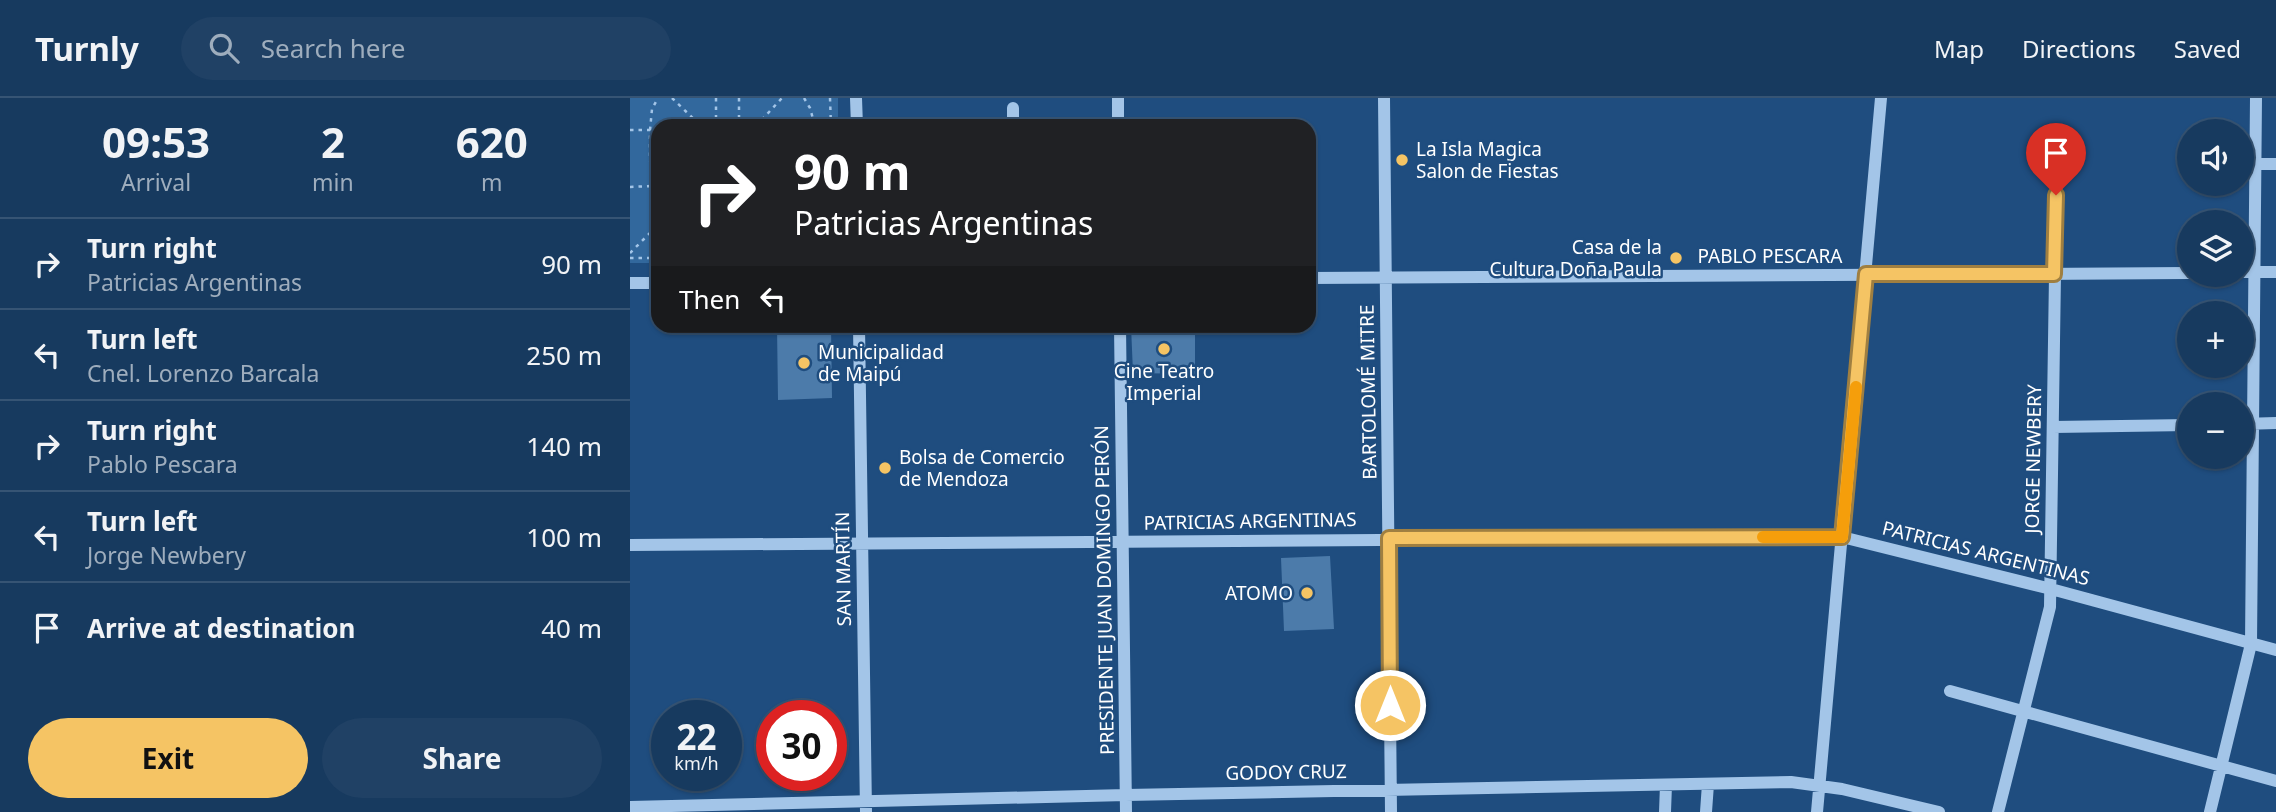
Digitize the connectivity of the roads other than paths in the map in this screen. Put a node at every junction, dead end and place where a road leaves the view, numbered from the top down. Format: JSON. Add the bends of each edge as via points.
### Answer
{"nodes":[{"id":1,"x":856,"y":98,"type":"edge"},
{"id":2,"x":1118,"y":98,"type":"edge"},
{"id":3,"x":1384,"y":98,"type":"edge"},
{"id":4,"x":1881,"y":98,"type":"edge"},
{"id":5,"x":2256,"y":98,"type":"edge"},
{"id":6,"x":1013,"y":108,"type":"dead end"},
{"id":7,"x":857,"y":119,"type":"edge"},
{"id":8,"x":1013,"y":119,"type":"edge"},
{"id":9,"x":1118,"y":119,"type":"edge"},
{"id":10,"x":2057,"y":142,"type":"dead end"},
{"id":11,"x":2256,"y":164,"type":"junction"},
{"id":12,"x":2276,"y":164,"type":"edge"},
{"id":13,"x":2253,"y":210,"type":"edge"},
{"id":14,"x":2254,"y":272,"type":"edge"},
{"id":15,"x":2276,"y":272,"type":"edge"},
{"id":16,"x":2177,"y":273,"type":"edge"},
{"id":17,"x":1866,"y":274,"type":"junction"},
{"id":18,"x":2054,"y":274,"type":"junction"},
{"id":19,"x":1386,"y":277,"type":"junction"},
{"id":20,"x":1316,"y":278,"type":"edge"},
{"id":21,"x":630,"y":283,"type":"edge"},
{"id":22,"x":651,"y":283,"type":"edge"},
{"id":23,"x":2248,"y":287,"type":"edge"},
{"id":24,"x":859,"y":333,"type":"edge"},
{"id":25,"x":1120,"y":333,"type":"edge"},
{"id":26,"x":2247,"y":392,"type":"edge"},
{"id":27,"x":2276,"y":423,"type":"edge"},
{"id":28,"x":2254,"y":424,"type":"edge"},
{"id":29,"x":2177,"y":425,"type":"edge"},
{"id":30,"x":2053,"y":427,"type":"junction"},
{"id":31,"x":2248,"y":469,"type":"edge"},
{"id":32,"x":1842,"y":537,"type":"junction"},
{"id":33,"x":1389,"y":538,"type":"junction"},
{"id":34,"x":1123,"y":541,"type":"junction"},
{"id":35,"x":861,"y":543,"type":"junction"},
{"id":36,"x":630,"y":545,"type":"edge"},
{"id":37,"x":2051,"y":589,"type":"junction"},
{"id":38,"x":2251,"y":644,"type":"junction"},
{"id":39,"x":2276,"y":650,"type":"edge"},
{"id":40,"x":1950,"y":691,"type":"dead end"},
{"id":41,"x":2024,"y":712,"type":"junction"},
{"id":42,"x":2222,"y":767,"type":"junction"},
{"id":43,"x":2276,"y":781,"type":"edge"},
{"id":44,"x":1708,"y":784,"type":"junction"},
{"id":45,"x":1665,"y":785,"type":"junction"},
{"id":46,"x":1819,"y":785,"type":"junction"},
{"id":47,"x":1391,"y":789,"type":"junction"},
{"id":48,"x":1126,"y":795,"type":"junction"},
{"id":49,"x":866,"y":806,"type":"edge"},
{"id":50,"x":630,"y":807,"type":"edge"},
{"id":51,"x":1126,"y":812,"type":"edge"},
{"id":52,"x":1391,"y":812,"type":"edge"},
{"id":53,"x":1665,"y":812,"type":"edge"},
{"id":54,"x":1706,"y":812,"type":"edge"},
{"id":55,"x":1817,"y":812,"type":"edge"},
{"id":56,"x":1939,"y":812,"type":"edge"},
{"id":57,"x":1998,"y":812,"type":"edge"},
{"id":58,"x":2210,"y":812,"type":"edge"}],
"edges":[{"from":1,"to":7,"type":"street"},
{"from":2,"to":9,"type":"street"},
{"from":3,"to":19,"type":"street","name":"BARTOLOMÉ MITRE"},
{"from":4,"to":17,"type":"street"},
{"from":5,"to":11,"type":"street"},
{"from":6,"to":8,"type":"street"},
{"from":10,"to":18,"type":"street","name":"JORGE NEWBERY"},
{"from":11,"to":12,"type":"street"},
{"from":11,"to":13,"type":"street"},
{"from":14,"to":15,"type":"street"},
{"from":16,"to":18,"type":"street","name":"PABLO PESCARA"},
{"from":17,"to":18,"type":"street","name":"PABLO PESCARA"},
{"from":17,"to":19,"type":"street","name":"PABLO PESCARA"},
{"from":17,"to":32,"type":"street"},
{"from":18,"to":30,"type":"street","name":"JORGE NEWBERY"},
{"from":19,"to":20,"type":"street","name":"PABLO PESCARA"},
{"from":19,"to":33,"type":"street","name":"BARTOLOMÉ MITRE"},
{"from":21,"to":22,"type":"street"},
{"from":23,"to":26,"type":"street"},
{"from":24,"to":35,"type":"street","name":"SAN MARTÍN"},
{"from":25,"to":34,"type":"street","name":"PRESIDENTE JUAN DOMINGO PERÓN"},
{"from":27,"to":28,"type":"street"},
{"from":29,"to":30,"type":"street"},
{"from":30,"to":37,"type":"street","name":"JORGE NEWBERY"},
{"from":31,"to":38,"type":"street"},
{"from":32,"to":33,"type":"street","name":"PATRICIAS ARGENTINAS"},
{"from":32,"to":37,"type":"street","name":"PATRICIAS ARGENTINAS"},
{"from":32,"to":46,"type":"street"},
{"from":33,"to":34,"type":"street","name":"PATRICIAS ARGENTINAS"},
{"from":33,"to":47,"type":"street","name":"BARTOLOMÉ MITRE"},
{"from":34,"to":35,"type":"street","name":"PATRICIAS ARGENTINAS"},
{"from":34,"to":48,"type":"street","name":"PRESIDENTE JUAN DOMINGO PERÓN"},
{"from":35,"to":36,"type":"street","name":"PATRICIAS ARGENTINAS"},
{"from":35,"to":49,"type":"street","name":"SAN MARTÍN"},
{"from":37,"to":38,"type":"street","name":"PATRICIAS ARGENTINAS"},
{"from":37,"to":41,"type":"street","name":"JORGE NEWBERY"},
{"from":38,"to":39,"type":"street","name":"PATRICIAS ARGENTINAS"},
{"from":38,"to":42,"type":"street"},
{"from":40,"to":41,"type":"street"},
{"from":41,"to":42,"type":"street"},
{"from":41,"to":57,"type":"street","name":"JORGE NEWBERY"},
{"from":42,"to":43,"type":"street"},
{"from":42,"to":58,"type":"street"},
{"from":44,"to":45,"type":"street","name":"GODOY CRUZ"},
{"from":44,"to":46,"type":"street","name":"GODOY CRUZ"},
{"from":44,"to":54,"type":"street"},
{"from":45,"to":47,"type":"street","name":"GODOY CRUZ"},
{"from":45,"to":53,"type":"street"},
{"from":46,"to":55,"type":"street"},
{"from":46,"to":56,"type":"street","name":"GODOY CRUZ"},
{"from":47,"to":48,"type":"street","name":"GODOY CRUZ"},
{"from":47,"to":52,"type":"street","name":"BARTOLOMÉ MITRE"},
{"from":48,"to":49,"type":"street","name":"GODOY CRUZ"},
{"from":48,"to":51,"type":"street","name":"PRESIDENTE JUAN DOMINGO PERÓN"},
{"from":49,"to":50,"type":"street","name":"GODOY CRUZ"}]}
